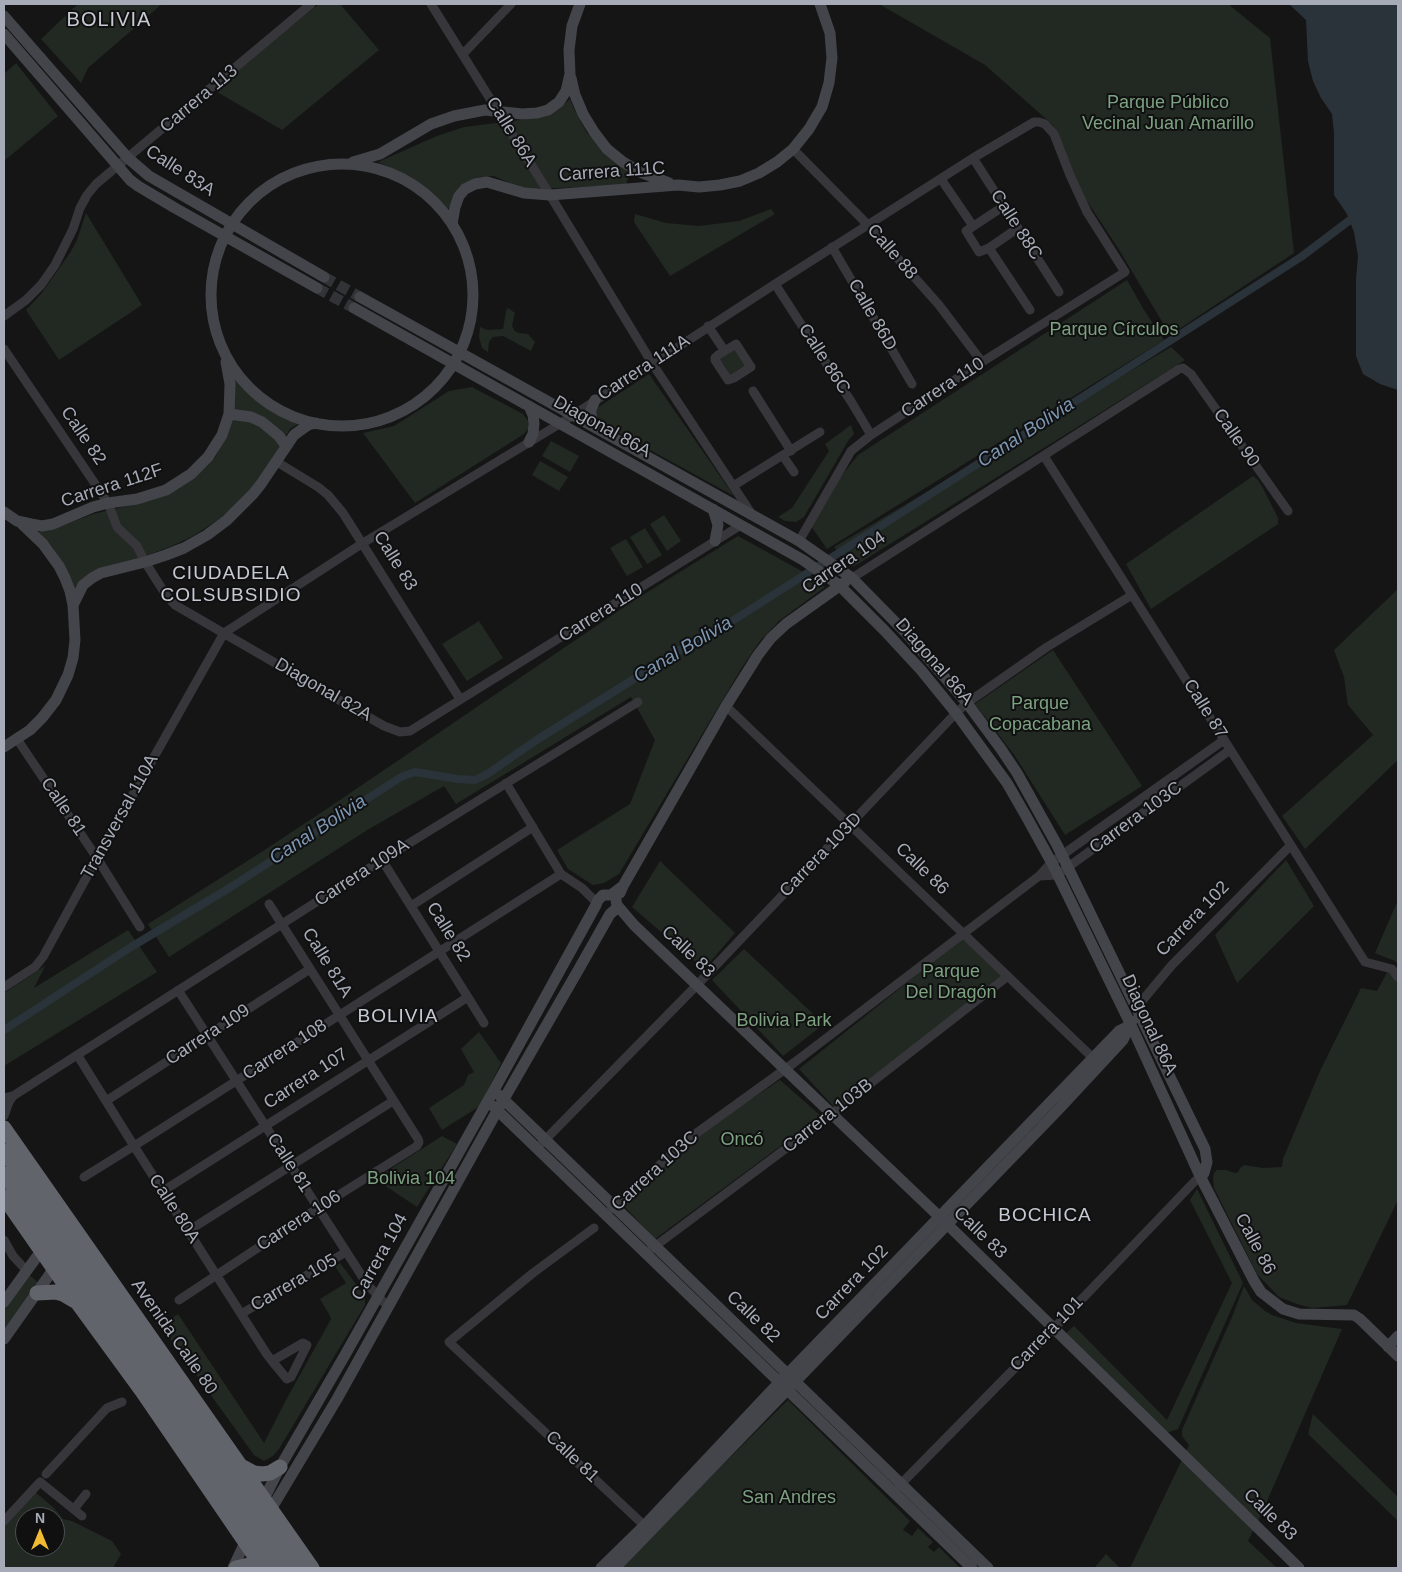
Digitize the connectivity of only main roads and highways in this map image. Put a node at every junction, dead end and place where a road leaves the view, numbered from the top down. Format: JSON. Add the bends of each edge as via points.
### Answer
{"nodes":[{"id":1,"x":4,"y":1128,"type":"edge"},
{"id":2,"x":4,"y":1150,"type":"edge"},
{"id":3,"x":4,"y":1174,"type":"edge"},
{"id":4,"x":4,"y":1197,"type":"edge"},
{"id":5,"x":55,"y":1246,"type":"junction"},
{"id":6,"x":37,"y":1293,"type":"road end"},
{"id":7,"x":77,"y":1302,"type":"junction"},
{"id":8,"x":142,"y":1392,"type":"junction"},
{"id":9,"x":166,"y":1402,"type":"junction"},
{"id":10,"x":240,"y":1465,"type":"junction"},
{"id":11,"x":280,"y":1467,"type":"road end"},
{"id":12,"x":258,"y":1520,"type":"junction"},
{"id":13,"x":235,"y":1568,"type":"edge"},
{"id":14,"x":261,"y":1568,"type":"edge"},
{"id":15,"x":280,"y":1568,"type":"edge"},
{"id":16,"x":296,"y":1568,"type":"edge"},
{"id":17,"x":312,"y":1568,"type":"edge"}],
"edges":[{"from":1,"to":10,"type":"highway","name":"Avenida Calle 80"},
{"from":2,"to":5,"type":"highway","name":"Avenida Calle 80"},
{"from":3,"to":5,"type":"highway","name":"Avenida Calle 80"},
{"from":4,"to":5,"type":"highway","name":"Avenida Calle 80"},
{"from":5,"to":7,"type":"highway","name":"Avenida Calle 80","via":[[54,1268]]},
{"from":5,"to":9,"type":"highway","name":"Avenida Calle 80"},
{"from":5,"to":12,"type":"highway","name":"Avenida Calle 80"},
{"from":6,"to":7,"type":"highway","via":[[56,1292]]},
{"from":7,"to":8,"type":"highway","name":"Avenida Calle 80"},
{"from":8,"to":9,"type":"highway"},
{"from":8,"to":12,"type":"highway","name":"Avenida Calle 80"},
{"from":9,"to":12,"type":"highway","name":"Avenida Calle 80"},
{"from":10,"to":11,"type":"highway","via":[[262,1474]]},
{"from":10,"to":12,"type":"highway","name":"Avenida Calle 80"},
{"from":12,"to":14,"type":"highway","name":"Avenida Calle 80"},
{"from":12,"to":15,"type":"highway","name":"Avenida Calle 80"},
{"from":12,"to":16,"type":"highway","name":"Avenida Calle 80"},
{"from":12,"to":17,"type":"highway","name":"Avenida Calle 80"},
{"from":13,"to":14,"type":"highway","via":[[249,1565]]}]}
